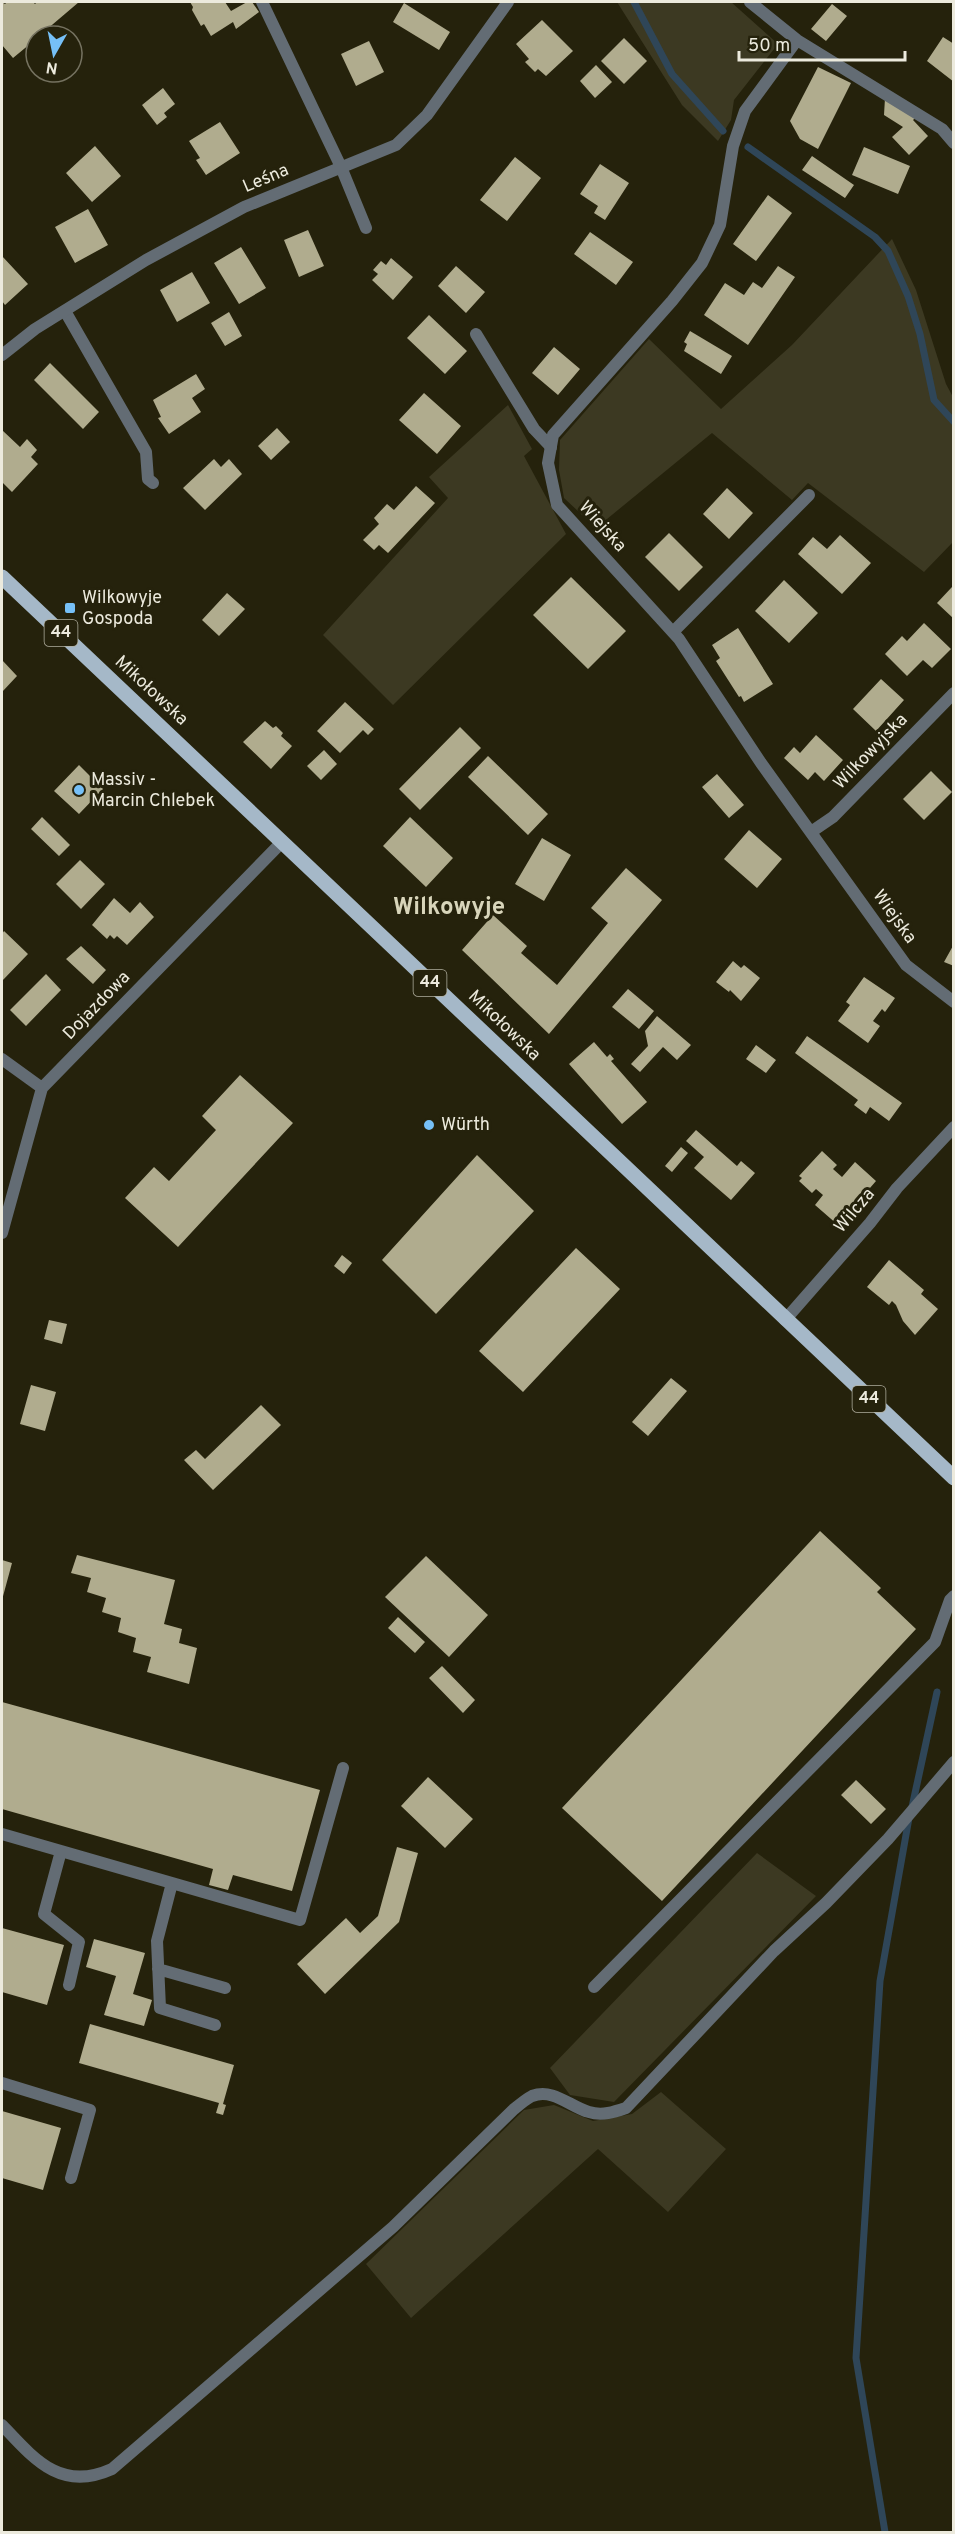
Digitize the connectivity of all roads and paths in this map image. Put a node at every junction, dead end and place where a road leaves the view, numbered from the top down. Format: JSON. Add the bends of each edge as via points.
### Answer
{"nodes":[{"id":1,"x":262,"y":2,"type":"edge"},
{"id":2,"x":508,"y":2,"type":"edge"},
{"id":3,"x":750,"y":2,"type":"edge"},
{"id":4,"x":797,"y":40,"type":"junction"},
{"id":5,"x":954,"y":143,"type":"edge"},
{"id":6,"x":341,"y":167,"type":"junction"},
{"id":7,"x":366,"y":228,"type":"dead end"},
{"id":8,"x":64,"y":311,"type":"junction"},
{"id":9,"x":476,"y":334,"type":"dead end"},
{"id":10,"x":2,"y":355,"type":"edge"},
{"id":11,"x":551,"y":447,"type":"junction"},
{"id":12,"x":153,"y":483,"type":"dead end"},
{"id":13,"x":809,"y":495,"type":"dead end"},
{"id":14,"x":2,"y":577,"type":"edge"},
{"id":15,"x":673,"y":632,"type":"junction"},
{"id":16,"x":954,"y":693,"type":"edge"},
{"id":17,"x":811,"y":832,"type":"junction"},
{"id":18,"x":282,"y":842,"type":"junction"},
{"id":19,"x":954,"y":1002,"type":"edge"},
{"id":20,"x":2,"y":1059,"type":"edge"},
{"id":21,"x":42,"y":1088,"type":"junction"},
{"id":22,"x":954,"y":1126,"type":"edge"},
{"id":23,"x":2,"y":1233,"type":"edge"},
{"id":24,"x":785,"y":1320,"type":"junction"},
{"id":25,"x":954,"y":1478,"type":"edge"},
{"id":26,"x":954,"y":1596,"type":"edge"},
{"id":27,"x":954,"y":1762,"type":"edge"},
{"id":28,"x":343,"y":1768,"type":"dead end"},
{"id":29,"x":2,"y":1834,"type":"edge"},
{"id":30,"x":61,"y":1851,"type":"junction"},
{"id":31,"x":172,"y":1883,"type":"junction"},
{"id":32,"x":158,"y":1969,"type":"junction"},
{"id":33,"x":69,"y":1985,"type":"dead end"},
{"id":34,"x":594,"y":1986,"type":"dead end"},
{"id":35,"x":225,"y":1988,"type":"dead end"},
{"id":36,"x":214,"y":2025,"type":"dead end"},
{"id":37,"x":2,"y":2084,"type":"edge"},
{"id":38,"x":71,"y":2178,"type":"dead end"},
{"id":39,"x":2,"y":2425,"type":"edge"}],
"edges":[{"from":1,"to":6,"type":"street"},
{"from":2,"to":6,"type":"street","name":"Leśna","via":[[428,115],[396,145]]},
{"from":3,"to":4,"type":"street"},
{"from":4,"to":5,"type":"street","via":[[942,129]]},
{"from":4,"to":11,"type":"street","name":"Wiejska","via":[[745,111],[733,146],[720,225],[702,263],[553,435]]},
{"from":6,"to":7,"type":"street"},
{"from":6,"to":8,"type":"street","name":"Leśna","via":[[244,207],[146,260]]},
{"from":8,"to":10,"type":"street","name":"Leśna"},
{"from":8,"to":12,"type":"street","via":[[146,452],[148,479]]},
{"from":9,"to":11,"type":"street","via":[[534,429]]},
{"from":11,"to":15,"type":"street","name":"Wiejska","via":[[548,463],[557,505]]},
{"from":13,"to":15,"type":"street"},
{"from":14,"to":18,"type":"main road","name":"Mikołowska","number":"44"},
{"from":15,"to":17,"type":"street","name":"Wiejska"},
{"from":16,"to":17,"type":"street","name":"Wilkowyjska","via":[[833,817]]},
{"from":17,"to":19,"type":"street","name":"Wiejska","via":[[906,965]]},
{"from":18,"to":21,"type":"street","name":"Dojazdowa"},
{"from":18,"to":24,"type":"main road","name":"Mikołowska","number":"44"},
{"from":20,"to":21,"type":"street"},
{"from":21,"to":23,"type":"street","name":"Dojazdowa"},
{"from":22,"to":24,"type":"street","name":"Wilcza"},
{"from":24,"to":25,"type":"main road","name":"Mikołowska","number":"44"},
{"from":26,"to":34,"type":"street","via":[[934,1642]]},
{"from":27,"to":39,"type":"street","via":[[826,1903],[766,1959],[626,2108],[592,2113],[555,2096],[532,2096],[393,2227],[112,2469],[77,2478],[59,2474],[27,2452]]},
{"from":28,"to":31,"type":"street","via":[[300,1920]]},
{"from":29,"to":30,"type":"street"},
{"from":30,"to":31,"type":"street"},
{"from":30,"to":33,"type":"street","via":[[44,1914],[79,1942]]},
{"from":31,"to":32,"type":"street","via":[[156,1941]]},
{"from":32,"to":35,"type":"street"},
{"from":32,"to":36,"type":"street","via":[[160,2008]]},
{"from":37,"to":38,"type":"street","via":[[90,2110]]}]}
